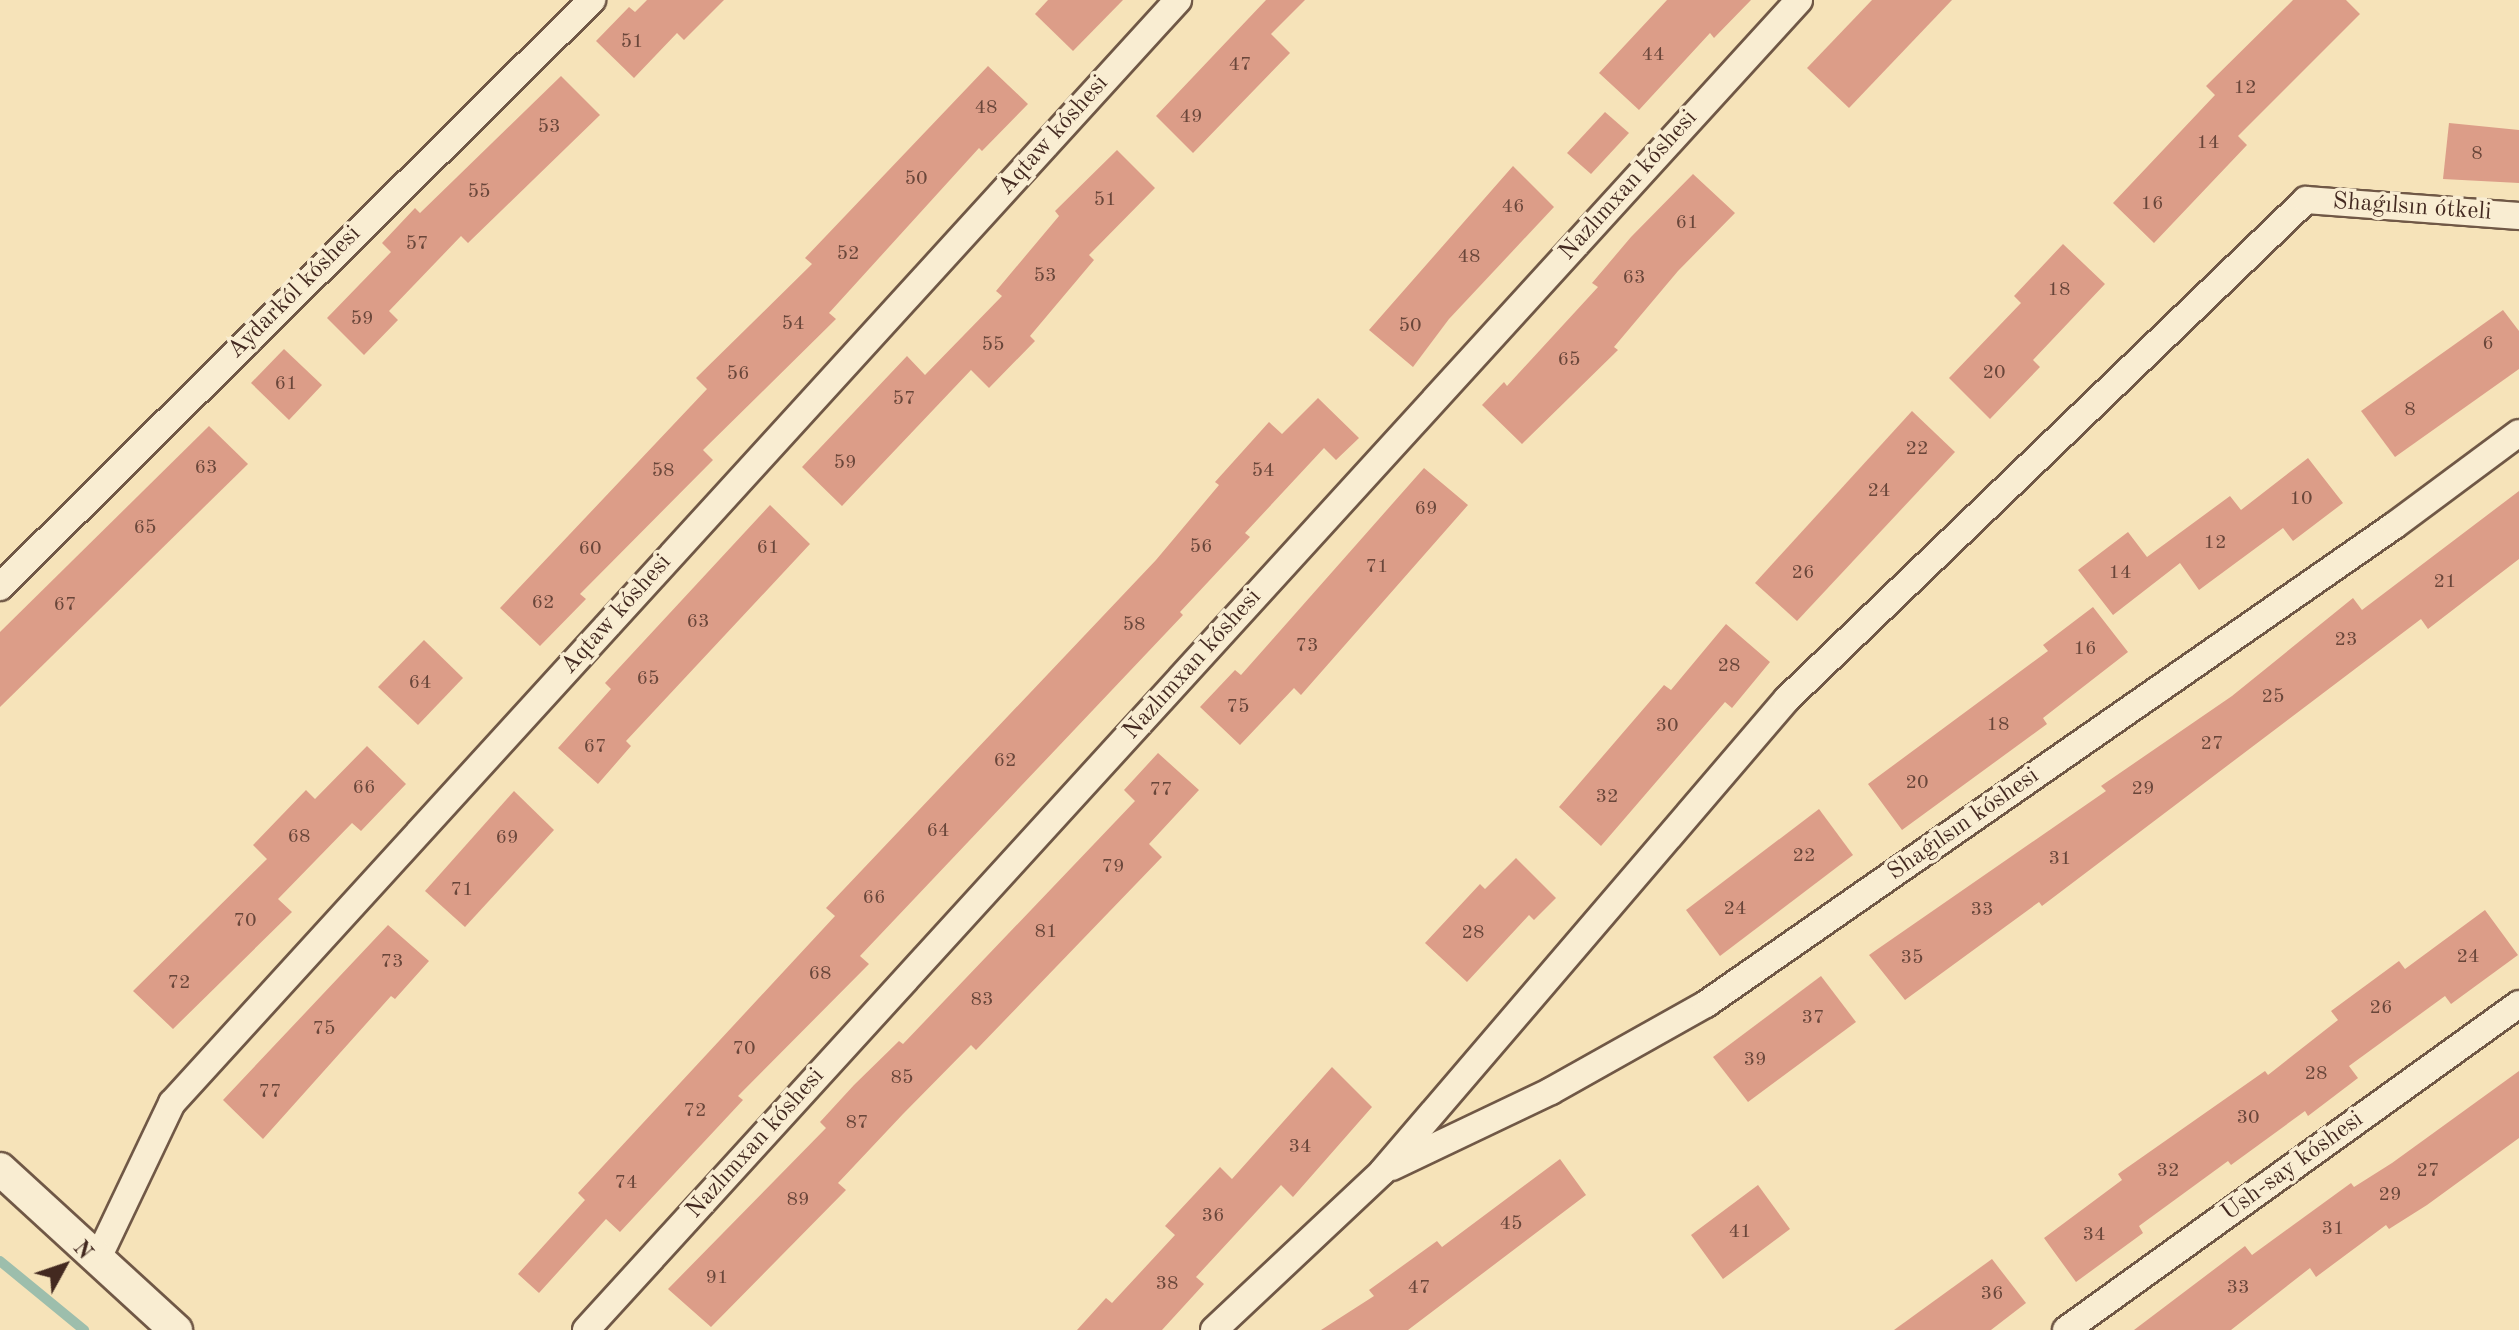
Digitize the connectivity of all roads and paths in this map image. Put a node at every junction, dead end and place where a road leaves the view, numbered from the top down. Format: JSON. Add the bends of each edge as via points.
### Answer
{"nodes":[{"id":1,"x":592,"y":0,"type":"edge"},
{"id":2,"x":1178,"y":0,"type":"edge"},
{"id":3,"x":1799,"y":0,"type":"edge"},
{"id":4,"x":2306,"y":200,"type":"joint"},
{"id":5,"x":2519,"y":216,"type":"edge"},
{"id":6,"x":2519,"y":433,"type":"edge"},
{"id":7,"x":0,"y":587,"type":"edge"},
{"id":8,"x":2519,"y":1004,"type":"edge"},
{"id":9,"x":0,"y":1169,"type":"edge"},
{"id":10,"x":1382,"y":1172,"type":"junction"},
{"id":11,"x":98,"y":1258,"type":"junction"},
{"id":12,"x":176,"y":1330,"type":"edge"},
{"id":13,"x":586,"y":1330,"type":"edge"},
{"id":14,"x":1214,"y":1330,"type":"edge"},
{"id":15,"x":2066,"y":1330,"type":"edge"}],
"edges":[{"from":1,"to":7,"type":"street","name":"Aydarkól kóshesi"},
{"from":2,"to":11,"type":"street","name":"Aqtaw kóshesi","via":[[172,1103]]},
{"from":3,"to":13,"type":"street","name":"Nazlımxan kóshesi"},
{"from":4,"to":5,"type":"street","name":"Shaǵılsın ótkeli"},
{"from":4,"to":10,"type":"street","name":"Shaǵılsın kóshesi","via":[[1787,699]]},
{"from":6,"to":10,"type":"street","name":"Shaǵılsın kóshesi","via":[[2395,525],[1706,1004],[1551,1091]]},
{"from":8,"to":15,"type":"street","name":"Ush-say kóshesi"},
{"from":9,"to":11,"type":"street"},
{"from":10,"to":14,"type":"street","name":"Shaǵılsın kóshesi"},
{"from":11,"to":12,"type":"street"}]}
